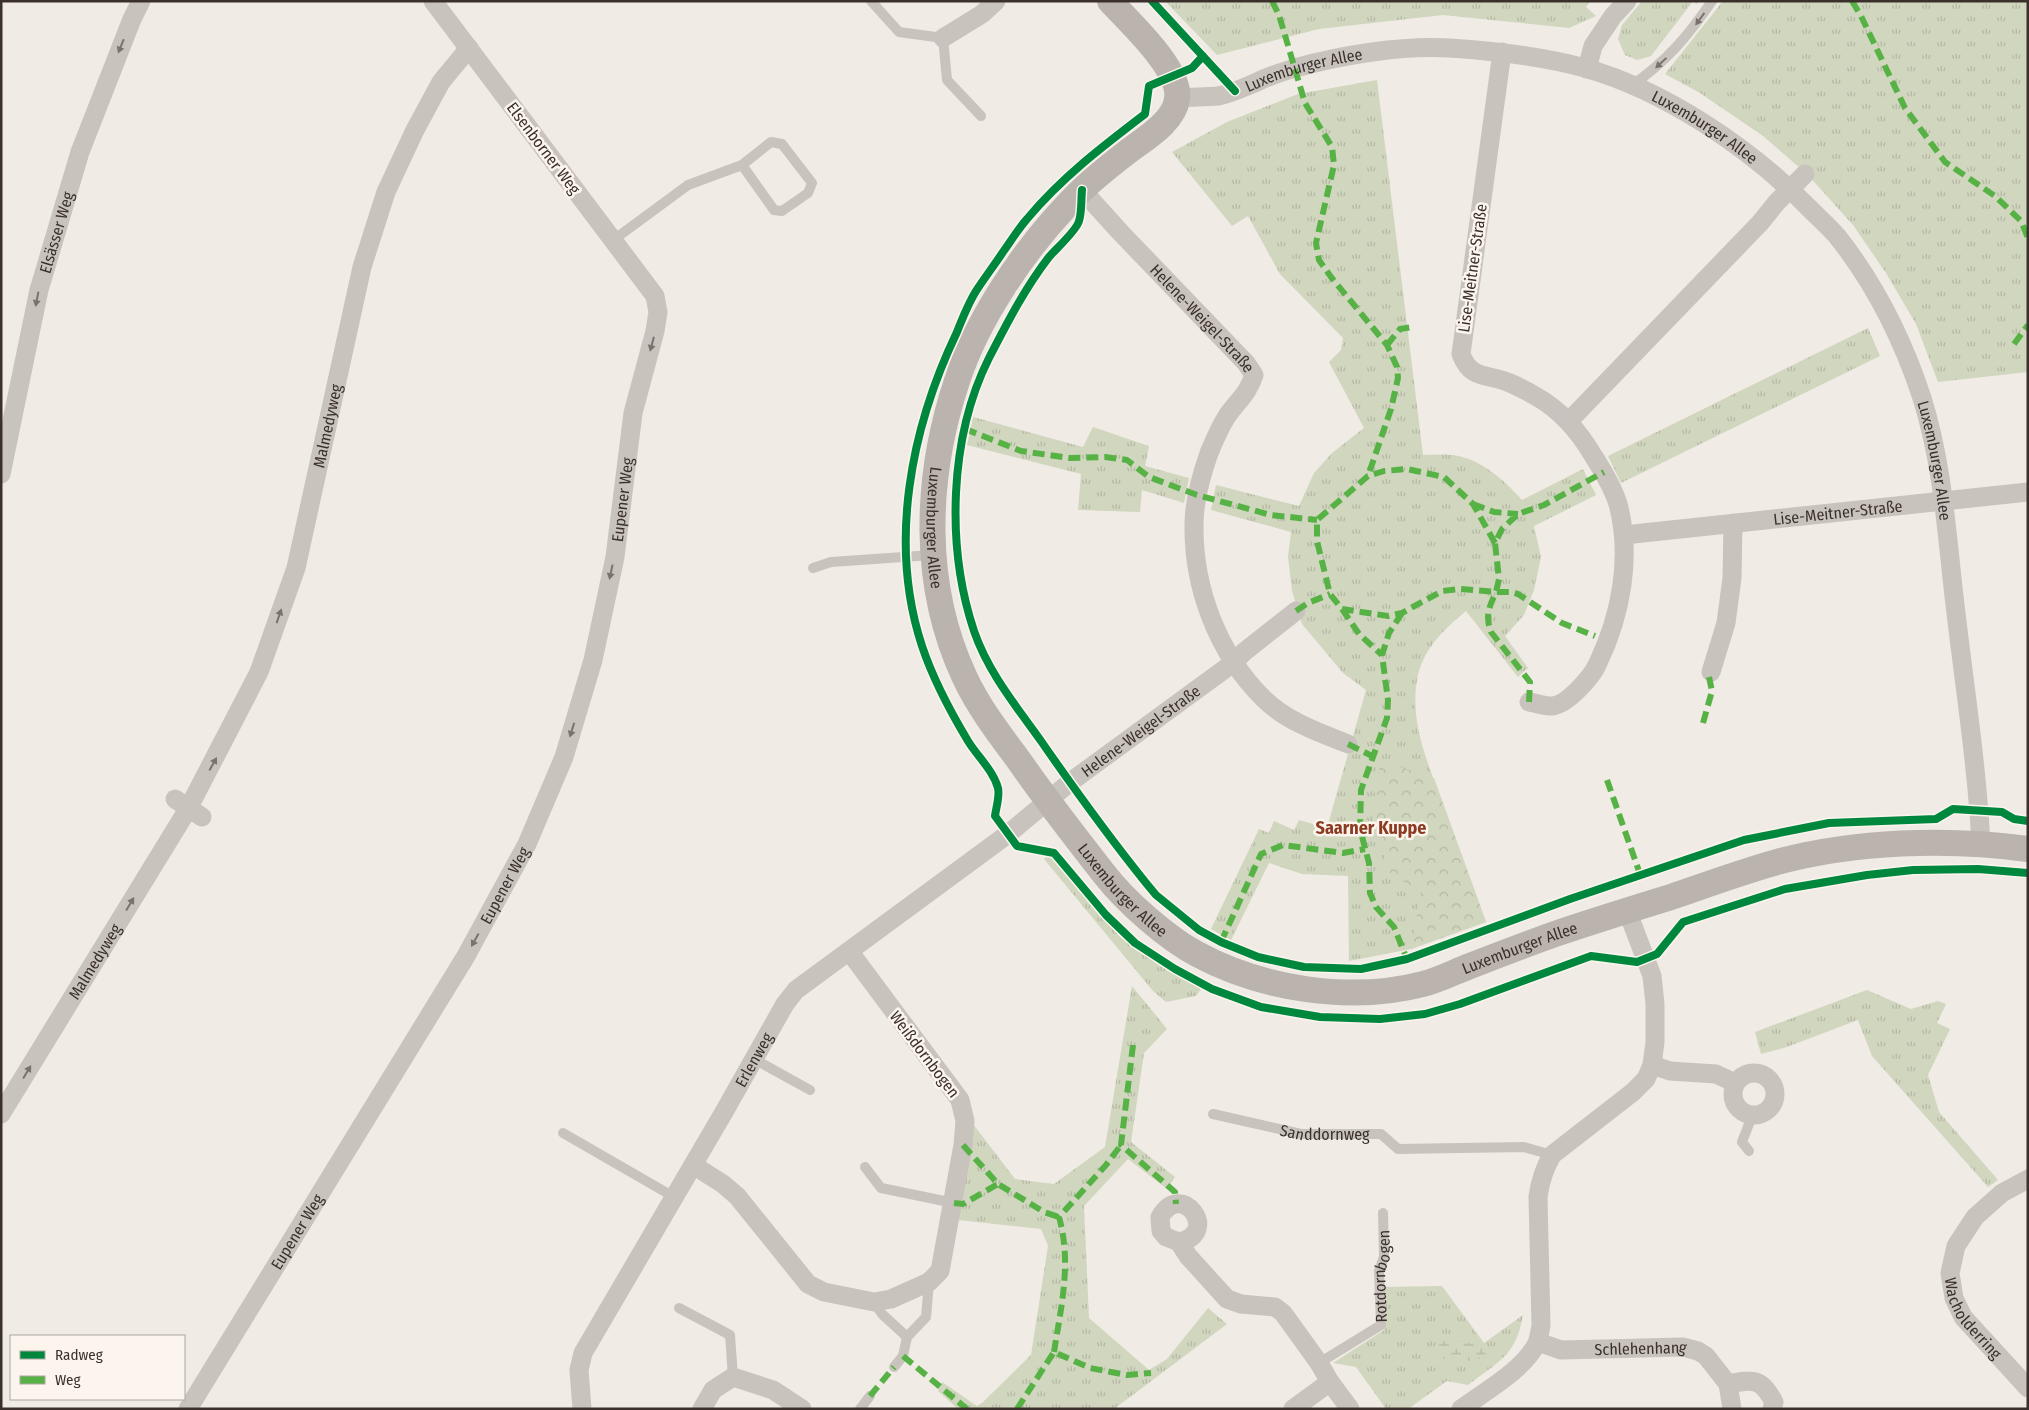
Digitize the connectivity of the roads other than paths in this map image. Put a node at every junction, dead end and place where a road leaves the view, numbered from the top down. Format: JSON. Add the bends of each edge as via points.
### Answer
{"nodes":[{"id":1,"x":141,"y":1,"type":"edge"},
{"id":2,"x":433,"y":1,"type":"edge"},
{"id":3,"x":871,"y":1,"type":"edge"},
{"id":4,"x":996,"y":1,"type":"edge"},
{"id":5,"x":1110,"y":1,"type":"edge"},
{"id":6,"x":1626,"y":1,"type":"edge"},
{"id":7,"x":1712,"y":1,"type":"edge"},
{"id":8,"x":943,"y":38,"type":"junction"},
{"id":9,"x":469,"y":48,"type":"junction"},
{"id":10,"x":1502,"y":52,"type":"junction"},
{"id":11,"x":1587,"y":69,"type":"junction"},
{"id":12,"x":1631,"y":86,"type":"junction"},
{"id":13,"x":1178,"y":98,"type":"junction"},
{"id":14,"x":981,"y":116,"type":"dead end"},
{"id":15,"x":742,"y":165,"type":"junction"},
{"id":16,"x":1805,"y":174,"type":"dead end"},
{"id":17,"x":1790,"y":188,"type":"junction"},
{"id":18,"x":1082,"y":190,"type":"junction"},
{"id":19,"x":612,"y":241,"type":"junction"},
{"id":20,"x":655,"y":296,"type":"joint"},
{"id":21,"x":1569,"y":421,"type":"junction"},
{"id":22,"x":1,"y":474,"type":"edge"},
{"id":23,"x":2028,"y":492,"type":"edge"},
{"id":24,"x":1944,"y":502,"type":"junction"},
{"id":25,"x":1732,"y":523,"type":"junction"},
{"id":26,"x":1624,"y":535,"type":"junction"},
{"id":27,"x":932,"y":555,"type":"junction"},
{"id":28,"x":813,"y":568,"type":"dead end"},
{"id":29,"x":1296,"y":611,"type":"dead end"},
{"id":30,"x":1233,"y":663,"type":"junction"},
{"id":31,"x":1711,"y":672,"type":"dead end"},
{"id":32,"x":1529,"y":702,"type":"dead end"},
{"id":33,"x":1348,"y":744,"type":"dead end"},
{"id":34,"x":1048,"y":801,"type":"junction"},
{"id":35,"x":1980,"y":844,"type":"junction"},
{"id":36,"x":2028,"y":849,"type":"edge"},
{"id":37,"x":1627,"y":910,"type":"junction"},
{"id":38,"x":848,"y":951,"type":"junction"},
{"id":39,"x":754,"y":1059,"type":"junction"},
{"id":40,"x":1652,"y":1065,"type":"junction"},
{"id":41,"x":1735,"y":1083,"type":"junction"},
{"id":42,"x":810,"y":1090,"type":"dead end"},
{"id":43,"x":1,"y":1114,"type":"edge"},
{"id":44,"x":1213,"y":1114,"type":"dead end"},
{"id":45,"x":1752,"y":1116,"type":"junction"},
{"id":46,"x":563,"y":1134,"type":"dead end"},
{"id":47,"x":1749,"y":1151,"type":"dead end"},
{"id":48,"x":1552,"y":1155,"type":"junction"},
{"id":49,"x":693,"y":1165,"type":"junction"},
{"id":50,"x":865,"y":1167,"type":"dead end"},
{"id":51,"x":2028,"y":1179,"type":"edge"},
{"id":52,"x":674,"y":1197,"type":"junction"},
{"id":53,"x":954,"y":1203,"type":"junction"},
{"id":54,"x":1383,"y":1213,"type":"dead end"},
{"id":55,"x":1179,"y":1242,"type":"dead end"},
{"id":56,"x":929,"y":1282,"type":"junction"},
{"id":57,"x":874,"y":1302,"type":"junction"},
{"id":58,"x":679,"y":1308,"type":"dead end"},
{"id":59,"x":908,"y":1336,"type":"junction"},
{"id":60,"x":1538,"y":1342,"type":"junction"},
{"id":61,"x":1319,"y":1363,"type":"junction"},
{"id":62,"x":894,"y":1367,"type":"dead end"},
{"id":63,"x":733,"y":1377,"type":"junction"},
{"id":64,"x":1330,"y":1382,"type":"junction"},
{"id":65,"x":1728,"y":1384,"type":"junction"},
{"id":66,"x":2028,"y":1388,"type":"edge"},
{"id":67,"x":870,"y":1396,"type":"dead end"},
{"id":68,"x":188,"y":1409,"type":"edge"},
{"id":69,"x":582,"y":1409,"type":"edge"},
{"id":70,"x":702,"y":1409,"type":"edge"},
{"id":71,"x":802,"y":1409,"type":"edge"},
{"id":72,"x":860,"y":1409,"type":"edge"},
{"id":73,"x":1293,"y":1409,"type":"edge"},
{"id":74,"x":1350,"y":1409,"type":"edge"},
{"id":75,"x":1461,"y":1409,"type":"edge"},
{"id":76,"x":1732,"y":1409,"type":"edge"},
{"id":77,"x":1772,"y":1409,"type":"edge"}],
"edges":[{"from":1,"to":22,"type":"street","name":"Elsässer Weg","one_way":true,"via":[[77,161],[39,290]]},
{"from":2,"to":9,"type":"street","name":"Elsenborner Weg"},
{"from":3,"to":8,"type":"lane","via":[[899,32]]},
{"from":4,"to":8,"type":"street","via":[[982,14]]},
{"from":5,"to":13,"type":"street","via":[[1158,53],[1177,89]]},
{"from":6,"to":11,"type":"street","via":[[1593,46]]},
{"from":7,"to":12,"type":"lane","one_way":true,"via":[[1687,36]]},
{"from":8,"to":14,"type":"lane","via":[[947,80]]},
{"from":9,"to":19,"type":"street","name":"Elsenborner Weg"},
{"from":43,"to":9,"type":"street","name":"Malmedyweg","one_way":true,"via":[[188,808],[259,672],[296,568],[362,266],[386,192],[441,82]]},
{"from":10,"to":11,"type":"street","name":"Luxemburger Allee"},
{"from":10,"to":13,"type":"street","name":"Luxemburger Allee","via":[[1446,48],[1346,56],[1295,68],[1221,96]]},
{"from":10,"to":21,"type":"street","name":"Lise-Meitner-Straße","via":[[1461,354],[1465,366],[1474,373],[1509,382],[1539,398]]},
{"from":11,"to":12,"type":"street","name":"Luxemburger Allee"},
{"from":12,"to":17,"type":"street","name":"Luxemburger Allee","via":[[1688,113],[1746,151]]},
{"from":13,"to":18,"type":"street","name":"Luxemburger Allee","via":[[1173,112],[1161,126]]},
{"from":15,"to":15,"type":"lane","via":[[774,210],[782,212],[808,192],[812,183],[782,144],[771,142]]},
{"from":15,"to":19,"type":"lane","via":[[688,185]]},
{"from":16,"to":17,"type":"street"},
{"from":17,"to":21,"type":"street"},
{"from":17,"to":24,"type":"street","name":"Luxemburger Allee","via":[[1836,235],[1868,280],[1897,332],[1930,426]]},
{"from":18,"to":27,"type":"street","name":"Luxemburger Allee","via":[[1032,245],[995,302],[958,377],[937,466]]},
{"from":18,"to":30,"type":"street","name":"Helene-Weigel-Straße","via":[[1254,375],[1250,388],[1227,416],[1210,452],[1197,495],[1194,522],[1195,556],[1201,587]]},
{"from":19,"to":20,"type":"street","name":"Elsenborner Weg"},
{"from":20,"to":68,"type":"street","name":"Eupener Weg","one_way":true,"via":[[658,312],[633,413],[615,557],[593,660],[564,756],[527,844],[466,956]]},
{"from":21,"to":26,"type":"street","name":"Lise-Meitner-Straße","via":[[1604,472],[1618,503]]},
{"from":23,"to":24,"type":"street","name":"Lise-Meitner-Straße"},
{"from":24,"to":25,"type":"street","name":"Lise-Meitner-Straße"},
{"from":24,"to":35,"type":"street","name":"Luxemburger Allee","via":[[1971,729]]},
{"from":25,"to":26,"type":"street","name":"Lise-Meitner-Straße"},
{"from":25,"to":31,"type":"street","via":[[1732,578],[1726,623]]},
{"from":26,"to":32,"type":"street","name":"Lise-Meitner-Straße","via":[[1624,577],[1609,641],[1596,667],[1573,696],[1554,706]]},
{"from":27,"to":28,"type":"lane","via":[[831,562]]},
{"from":27,"to":34,"type":"street","name":"Luxemburger Allee","via":[[948,635],[965,679],[992,724]]},
{"from":29,"to":30,"type":"street","name":"Helene-Weigel-Straße"},
{"from":30,"to":33,"type":"street","name":"Helene-Weigel-Straße","via":[[1265,700],[1304,726]]},
{"from":30,"to":34,"type":"street","name":"Helene-Weigel-Straße"},
{"from":34,"to":37,"type":"street","name":"Luxemburger Allee","via":[[1112,884],[1139,911],[1191,952],[1268,982],[1327,992],[1380,991],[1423,984]]},
{"from":34,"to":38,"type":"street","name":"Erlenweg"},
{"from":35,"to":36,"type":"street","name":"Luxemburger Allee"},
{"from":35,"to":37,"type":"street","name":"Luxemburger Allee","via":[[1861,847],[1802,856]]},
{"from":37,"to":40,"type":"street","via":[[1654,984]]},
{"from":38,"to":39,"type":"street","name":"Erlenweg","via":[[796,990]]},
{"from":38,"to":53,"type":"street","name":"Weißdornbogen","via":[[960,1100],[965,1121]]},
{"from":39,"to":42,"type":"lane"},
{"from":39,"to":49,"type":"street","name":"Erlenweg"},
{"from":40,"to":41,"type":"street","via":[[1670,1072],[1716,1074]]},
{"from":40,"to":48,"type":"street","via":[[1646,1079],[1633,1092]]},
{"from":41,"to":45,"type":"street","via":[[1732,1097],[1739,1110]]},
{"from":41,"to":45,"type":"street","via":[[1743,1075],[1754,1072],[1765,1075],[1773,1083],[1776,1094],[1772,1106],[1764,1114]]},
{"from":44,"to":48,"type":"lane","name":"Sanddornweg","via":[[1301,1134],[1381,1134],[1398,1149],[1524,1147]]},
{"from":45,"to":47,"type":"lane","via":[[1742,1142]]},
{"from":46,"to":52,"type":"lane"},
{"from":48,"to":60,"type":"street","via":[[1540,1178],[1538,1197],[1541,1325]]},
{"from":49,"to":52,"type":"street","name":"Erlenweg"},
{"from":49,"to":57,"type":"street","via":[[737,1196],[808,1284],[824,1292]]},
{"from":50,"to":53,"type":"lane","via":[[881,1188]]},
{"from":51,"to":66,"type":"street","name":"Wacholderring","via":[[2002,1193],[1975,1217],[1956,1246],[1950,1273],[1954,1298],[1963,1317]]},
{"from":52,"to":69,"type":"street","name":"Erlenweg","via":[[583,1353],[579,1370]]},
{"from":53,"to":56,"type":"street","name":"Weißdornbogen","via":[[940,1271]]},
{"from":54,"to":61,"type":"lane","name":"Rotdornbogen","via":[[1384,1257],[1379,1271],[1381,1325]]},
{"from":55,"to":61,"type":"street","via":[[1227,1299],[1241,1304],[1275,1306]]},
{"from":56,"to":57,"type":"street","via":[[891,1299]]},
{"from":56,"to":59,"type":"lane","name":"Weißdornbogen","via":[[926,1317]]},
{"from":57,"to":59,"type":"lane","via":[[882,1314]]},
{"from":58,"to":63,"type":"lane","via":[[730,1335]]},
{"from":59,"to":62,"type":"lane","via":[[903,1356]]},
{"from":60,"to":65,"type":"street","name":"Schlehenhang","via":[[1561,1350],[1683,1347],[1706,1356]]},
{"from":60,"to":75,"type":"street","via":[[1519,1366]]},
{"from":61,"to":64,"type":"street"},
{"from":63,"to":70,"type":"street","via":[[713,1390]]},
{"from":63,"to":71,"type":"street","via":[[773,1390]]},
{"from":64,"to":73,"type":"street"},
{"from":64,"to":74,"type":"street"},
{"from":65,"to":76,"type":"street","name":"Schlehenhang"},
{"from":65,"to":77,"type":"street","via":[[1750,1380],[1763,1384],[1774,1402]]},
{"from":67,"to":72,"type":"lane"}]}
